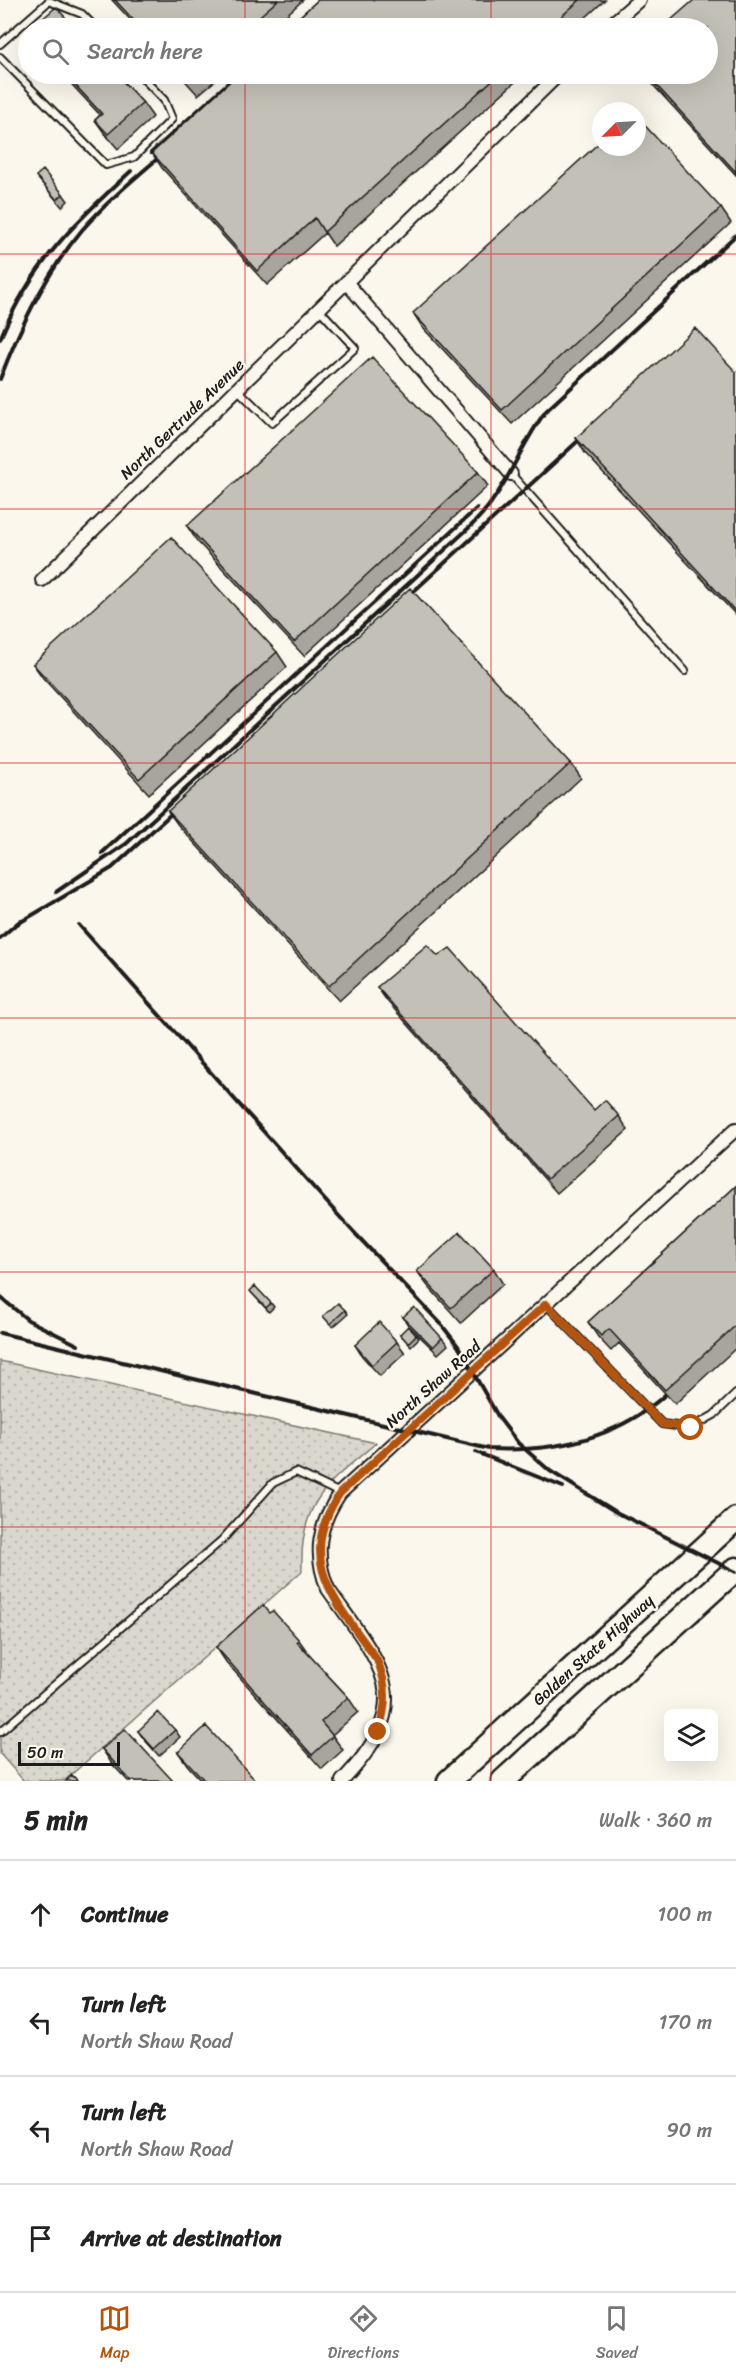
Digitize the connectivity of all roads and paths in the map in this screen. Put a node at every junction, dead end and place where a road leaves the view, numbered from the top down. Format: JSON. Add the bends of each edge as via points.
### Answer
{"nodes":[{"id":1,"x":639,"y":0,"type":"edge"},
{"id":2,"x":48,"y":1,"type":"edge"},
{"id":3,"x":29,"y":18,"type":"edge"},
{"id":4,"x":86,"y":18,"type":"edge"},
{"id":5,"x":618,"y":18,"type":"edge"},
{"id":6,"x":18,"y":28,"type":"edge"},
{"id":7,"x":0,"y":44,"type":"edge"},
{"id":8,"x":0,"y":57,"type":"edge"},
{"id":9,"x":18,"y":75,"type":"edge"},
{"id":10,"x":26,"y":84,"type":"edge"},
{"id":11,"x":149,"y":84,"type":"edge"},
{"id":12,"x":550,"y":84,"type":"edge"},
{"id":13,"x":346,"y":282,"type":"junction"},
{"id":14,"x":319,"y":309,"type":"junction"},
{"id":15,"x":237,"y":389,"type":"junction"},
{"id":16,"x":511,"y":474,"type":"joint"},
{"id":17,"x":42,"y":580,"type":"dead end"},
{"id":18,"x":685,"y":671,"type":"dead end"},
{"id":19,"x":736,"y":1129,"type":"edge"},
{"id":20,"x":546,"y":1304,"type":"junction"},
{"id":21,"x":736,"y":1394,"type":"edge"},
{"id":22,"x":340,"y":1493,"type":"junction"},
{"id":23,"x":736,"y":1519,"type":"edge"},
{"id":24,"x":736,"y":1569,"type":"edge"},
{"id":25,"x":0,"y":1732,"type":"edge"},
{"id":26,"x":342,"y":1781,"type":"edge"},
{"id":27,"x":449,"y":1781,"type":"edge"},
{"id":28,"x":503,"y":1781,"type":"edge"}],
"edges":[{"from":1,"to":5,"type":"street"},
{"from":2,"to":3,"type":"lane"},
{"from":2,"to":4,"type":"lane"},
{"from":6,"to":7,"type":"lane"},
{"from":8,"to":9,"type":"lane"},
{"from":10,"to":11,"type":"lane","via":[[106,165],[134,157],[172,119],[164,100]]},
{"from":12,"to":13,"type":"street","name":"North Gertrude Avenue"},
{"from":13,"to":14,"type":"street","name":"North Gertrude Avenue"},
{"from":13,"to":16,"type":"street"},
{"from":14,"to":15,"type":"street","name":"North Gertrude Avenue"},
{"from":14,"to":15,"type":"lane","via":[[355,348],[272,423]]},
{"from":15,"to":17,"type":"street","name":"North Gertrude Avenue"},
{"from":16,"to":18,"type":"lane"},
{"from":19,"to":20,"type":"street","name":"North Shaw Road"},
{"from":20,"to":21,"type":"lane","via":[[662,1424],[691,1428],[714,1415]]},
{"from":20,"to":22,"type":"street","name":"North Shaw Road"},
{"from":22,"to":25,"type":"lane","via":[[296,1472],[273,1483],[222,1540]]},
{"from":22,"to":26,"type":"street","name":"North Shaw Road","via":[[321,1531],[320,1566],[328,1589],[377,1660],[386,1696],[375,1740]]},
{"from":23,"to":27,"type":"highway","name":"Golden State Highway"},
{"from":24,"to":28,"type":"highway"}]}
